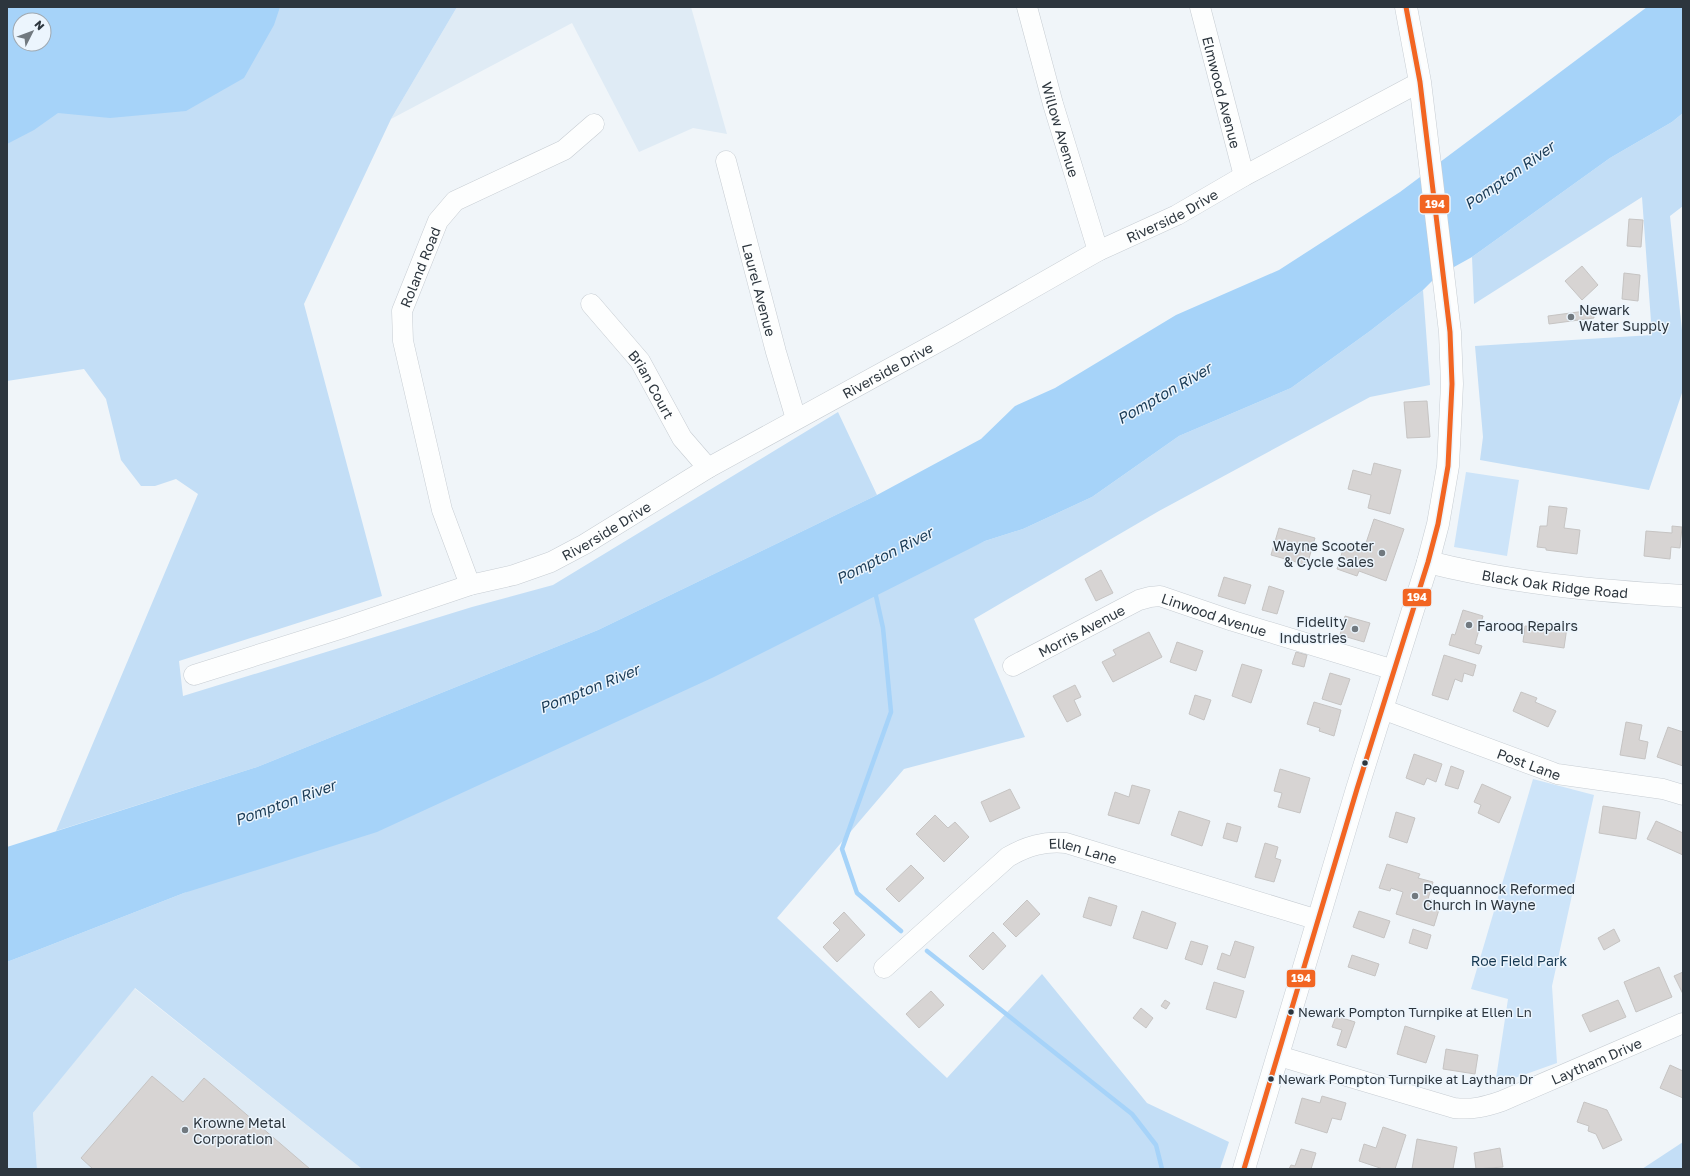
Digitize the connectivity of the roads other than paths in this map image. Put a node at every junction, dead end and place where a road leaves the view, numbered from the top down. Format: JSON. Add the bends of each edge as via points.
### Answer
{"nodes":[{"id":1,"x":1027,"y":7,"type":"edge"},
{"id":2,"x":1200,"y":7,"type":"edge"},
{"id":3,"x":1406,"y":7,"type":"edge"},
{"id":4,"x":1420,"y":82,"type":"junction"},
{"id":5,"x":594,"y":124,"type":"dead end"},
{"id":6,"x":726,"y":161,"type":"dead end"},
{"id":7,"x":1244,"y":176,"type":"junction"},
{"id":8,"x":1098,"y":250,"type":"junction"},
{"id":9,"x":591,"y":304,"type":"dead end"},
{"id":10,"x":796,"y":419,"type":"junction"},
{"id":11,"x":708,"y":468,"type":"junction"},
{"id":12,"x":1428,"y":562,"type":"junction"},
{"id":13,"x":470,"y":585,"type":"junction"},
{"id":14,"x":1683,"y":596,"type":"edge"},
{"id":15,"x":1150,"y":597,"type":"joint"},
{"id":16,"x":1013,"y":666,"type":"dead end"},
{"id":17,"x":1394,"y":670,"type":"junction"},
{"id":18,"x":194,"y":675,"type":"dead end"},
{"id":19,"x":1382,"y":708,"type":"junction"},
{"id":20,"x":1683,"y":795,"type":"edge"},
{"id":21,"x":1318,"y":920,"type":"junction"},
{"id":22,"x":884,"y":968,"type":"dead end"},
{"id":23,"x":1683,"y":1023,"type":"edge"},
{"id":24,"x":1279,"y":1056,"type":"junction"},
{"id":25,"x":1244,"y":1169,"type":"edge"}],
"edges":[{"from":1,"to":8,"type":"street","name":"Willow Avenue","via":[[1053,104]]},
{"from":2,"to":7,"type":"street","name":"Elmwood Avenue"},
{"from":3,"to":4,"type":"main road"},
{"from":4,"to":7,"type":"street","name":"Riverside Drive"},
{"from":4,"to":12,"type":"main road","via":[[1446,292],[1452,384],[1450,435],[1443,498]]},
{"from":5,"to":13,"type":"street","name":"Roland Road","via":[[564,150],[455,201],[438,221],[402,311],[403,341],[442,510]]},
{"from":6,"to":10,"type":"street","name":"Laurel Avenue"},
{"from":7,"to":8,"type":"street","name":"Riverside Drive","via":[[1178,215]]},
{"from":8,"to":10,"type":"street","name":"Riverside Drive","via":[[936,344]]},
{"from":9,"to":11,"type":"street","name":"Brian Court","via":[[640,361],[682,438]]},
{"from":10,"to":11,"type":"street","name":"Riverside Drive"},
{"from":11,"to":13,"type":"street","name":"Riverside Drive","via":[[592,540],[551,562],[514,575]]},
{"from":12,"to":14,"type":"main road","name":"Black Oak Ridge Road","via":[[1540,583]]},
{"from":12,"to":17,"type":"main road"},
{"from":13,"to":18,"type":"street","name":"Riverside Drive"},
{"from":15,"to":16,"type":"street","name":"Morris Avenue","via":[[1139,600]]},
{"from":15,"to":17,"type":"street","name":"Linwood Avenue","via":[[1160,596]]},
{"from":17,"to":19,"type":"main road"},
{"from":19,"to":20,"type":"street","name":"Post Lane","via":[[1557,774],[1663,789]]},
{"from":19,"to":21,"type":"main road"},
{"from":21,"to":22,"type":"street","name":"Ellen Lane","via":[[1074,845],[1052,842],[1022,849],[1008,857]]},
{"from":21,"to":24,"type":"main road"},
{"from":23,"to":24,"type":"street","name":"Laytham Drive","via":[[1502,1101],[1486,1107],[1469,1109],[1454,1108]]},
{"from":24,"to":25,"type":"main road"}]}
